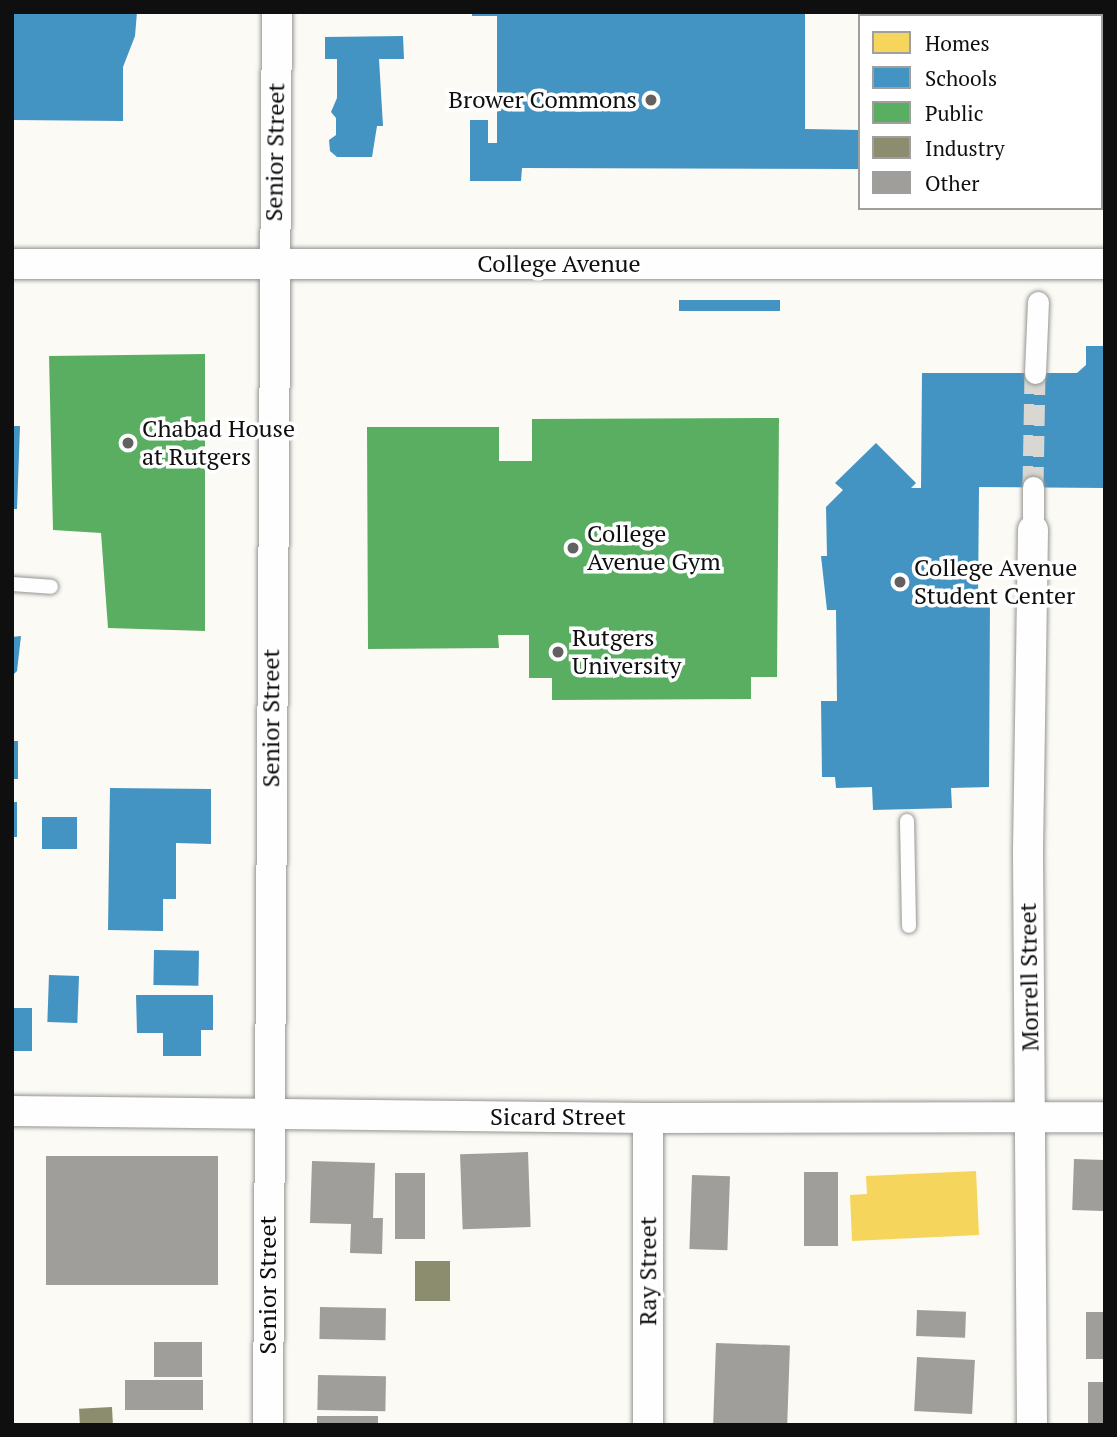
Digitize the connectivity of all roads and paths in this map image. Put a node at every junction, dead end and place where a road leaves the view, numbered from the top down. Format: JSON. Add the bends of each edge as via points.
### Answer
{"nodes":[{"id":1,"x":277,"y":12,"type":"edge"},
{"id":2,"x":12,"y":264,"type":"edge"},
{"id":3,"x":274,"y":264,"type":"junction"},
{"id":4,"x":1105,"y":264,"type":"edge"},
{"id":5,"x":1038,"y":302,"type":"dead end"},
{"id":6,"x":1035,"y":373,"type":"tunnel mouth"},
{"id":7,"x":1033,"y":487,"type":"tunnel mouth"},
{"id":8,"x":1032,"y":530,"type":"joint"},
{"id":9,"x":12,"y":584,"type":"edge"},
{"id":10,"x":51,"y":587,"type":"dead end"},
{"id":11,"x":908,"y":821,"type":"dead end"},
{"id":12,"x":909,"y":926,"type":"dead end"},
{"id":13,"x":12,"y":1111,"type":"edge"},
{"id":14,"x":268,"y":1115,"type":"junction"},
{"id":15,"x":1031,"y":1117,"type":"junction"},
{"id":16,"x":1105,"y":1117,"type":"edge"},
{"id":17,"x":648,"y":1118,"type":"junction"},
{"id":18,"x":268,"y":1425,"type":"edge"},
{"id":19,"x":649,"y":1425,"type":"edge"},
{"id":20,"x":1032,"y":1425,"type":"edge"}],
"edges":[{"from":1,"to":3,"type":"street","name":"Senior Street"},
{"from":2,"to":3,"type":"street","name":"College Avenue"},
{"from":3,"to":4,"type":"street","name":"College Avenue"},
{"from":3,"to":14,"type":"street","name":"Senior Street"},
{"from":5,"to":6,"type":"street"},
{"from":7,"to":8,"type":"street"},
{"from":8,"to":15,"type":"street","name":"Morrell Street"},
{"from":9,"to":10,"type":"lane"},
{"from":11,"to":12,"type":"lane"},
{"from":13,"to":14,"type":"street","name":"Sicard Street"},
{"from":14,"to":17,"type":"street","name":"Sicard Street"},
{"from":14,"to":18,"type":"street","name":"Senior Street"},
{"from":15,"to":16,"type":"street","name":"Sicard Street"},
{"from":15,"to":17,"type":"street","name":"Sicard Street"},
{"from":15,"to":20,"type":"street","name":"Morrell Street"},
{"from":17,"to":19,"type":"street","name":"Ray Street"}]}
